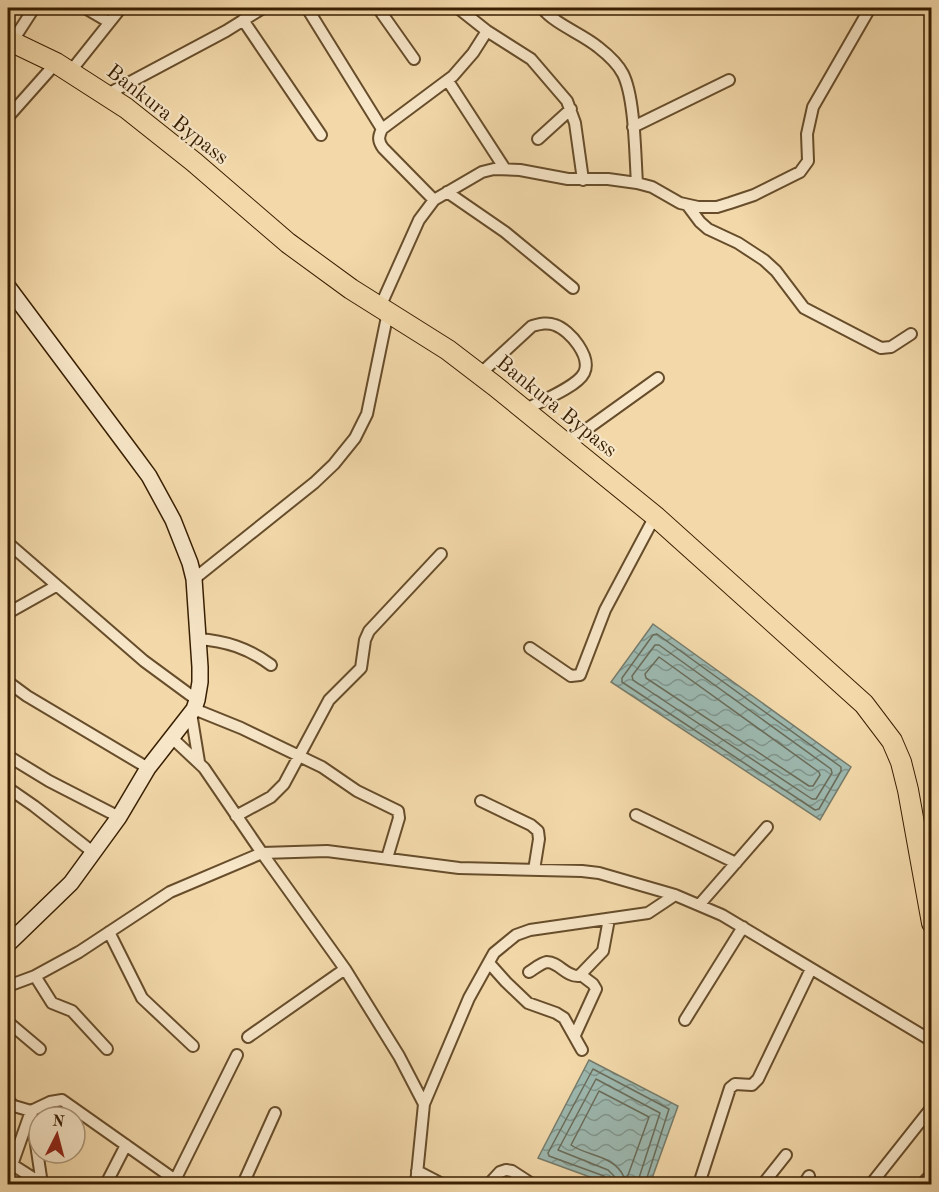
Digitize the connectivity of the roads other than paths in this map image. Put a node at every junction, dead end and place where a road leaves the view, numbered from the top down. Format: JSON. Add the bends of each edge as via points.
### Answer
{"nodes":[{"id":1,"x":34,"y":8,"type":"edge"},
{"id":2,"x":85,"y":8,"type":"edge"},
{"id":3,"x":121,"y":8,"type":"edge"},
{"id":4,"x":263,"y":8,"type":"edge"},
{"id":5,"x":307,"y":8,"type":"edge"},
{"id":6,"x":378,"y":8,"type":"edge"},
{"id":7,"x":458,"y":8,"type":"edge"},
{"id":8,"x":542,"y":8,"type":"edge"},
{"id":9,"x":870,"y":8,"type":"edge"},
{"id":10,"x":243,"y":20,"type":"junction"},
{"id":11,"x":110,"y":22,"type":"junction"},
{"id":12,"x":487,"y":32,"type":"junction"},
{"id":13,"x":10,"y":41,"type":"edge"},
{"id":14,"x":414,"y":59,"type":"dead end"},
{"id":15,"x":63,"y":68,"type":"junction"},
{"id":16,"x":729,"y":80,"type":"dead end"},
{"id":17,"x":448,"y":81,"type":"junction"},
{"id":18,"x":106,"y":94,"type":"junction"},
{"id":19,"x":571,"y":109,"type":"junction"},
{"id":20,"x":8,"y":117,"type":"edge"},
{"id":21,"x":633,"y":127,"type":"junction"},
{"id":22,"x":382,"y":129,"type":"junction"},
{"id":23,"x":321,"y":135,"type":"dead end"},
{"id":24,"x":538,"y":139,"type":"dead end"},
{"id":25,"x":504,"y":169,"type":"junction"},
{"id":26,"x":583,"y":180,"type":"junction"},
{"id":27,"x":637,"y":183,"type":"junction"},
{"id":28,"x":447,"y":192,"type":"junction"},
{"id":29,"x":435,"y":200,"type":"junction"},
{"id":30,"x":688,"y":206,"type":"junction"},
{"id":31,"x":8,"y":287,"type":"edge"},
{"id":32,"x":573,"y":288,"type":"dead end"},
{"id":33,"x":384,"y":310,"type":"junction"},
{"id":34,"x":910,"y":334,"type":"dead end"},
{"id":35,"x":480,"y":374,"type":"junction"},
{"id":36,"x":658,"y":378,"type":"dead end"},
{"id":37,"x":524,"y":410,"type":"junction"},
{"id":38,"x":566,"y":444,"type":"junction"},
{"id":39,"x":655,"y":516,"type":"junction"},
{"id":40,"x":8,"y":543,"type":"edge"},
{"id":41,"x":441,"y":554,"type":"dead end"},
{"id":42,"x":194,"y":579,"type":"junction"},
{"id":43,"x":56,"y":586,"type":"junction"},
{"id":44,"x":8,"y":613,"type":"edge"},
{"id":45,"x":198,"y":639,"type":"junction"},
{"id":46,"x":530,"y":648,"type":"dead end"},
{"id":47,"x":271,"y":665,"type":"dead end"},
{"id":48,"x":8,"y":682,"type":"edge"},
{"id":49,"x":194,"y":707,"type":"junction"},
{"id":50,"x":172,"y":738,"type":"junction"},
{"id":51,"x":8,"y":756,"type":"edge"},
{"id":52,"x":298,"y":756,"type":"junction"},
{"id":53,"x":199,"y":762,"type":"junction"},
{"id":54,"x":148,"y":768,"type":"junction"},
{"id":55,"x":8,"y":788,"type":"edge"},
{"id":56,"x":481,"y":801,"type":"dead end"},
{"id":57,"x":636,"y":815,"type":"dead end"},
{"id":58,"x":236,"y":816,"type":"junction"},
{"id":59,"x":118,"y":817,"type":"junction"},
{"id":60,"x":767,"y":826,"type":"dead end"},
{"id":61,"x":94,"y":853,"type":"junction"},
{"id":62,"x":262,"y":853,"type":"junction"},
{"id":63,"x":387,"y":858,"type":"junction"},
{"id":64,"x":736,"y":863,"type":"junction"},
{"id":65,"x":534,"y":870,"type":"junction"},
{"id":66,"x":675,"y":895,"type":"junction"},
{"id":67,"x":700,"y":904,"type":"junction"},
{"id":68,"x":609,"y":919,"type":"junction"},
{"id":69,"x":932,"y":923,"type":"edge"},
{"id":70,"x":743,"y":927,"type":"junction"},
{"id":71,"x":109,"y":932,"type":"junction"},
{"id":72,"x":8,"y":944,"type":"edge"},
{"id":73,"x":489,"y":963,"type":"junction"},
{"id":74,"x":345,"y":969,"type":"junction"},
{"id":75,"x":811,"y":969,"type":"junction"},
{"id":76,"x":529,"y":972,"type":"dead end"},
{"id":77,"x":580,"y":975,"type":"junction"},
{"id":78,"x":35,"y":976,"type":"junction"},
{"id":79,"x":8,"y":986,"type":"edge"},
{"id":80,"x":685,"y":1020,"type":"dead end"},
{"id":81,"x":8,"y":1022,"type":"edge"},
{"id":82,"x":575,"y":1035,"type":"junction"},
{"id":83,"x":248,"y":1037,"type":"dead end"},
{"id":84,"x":932,"y":1041,"type":"edge"},
{"id":85,"x":193,"y":1046,"type":"dead end"},
{"id":86,"x":40,"y":1049,"type":"dead end"},
{"id":87,"x":107,"y":1049,"type":"dead end"},
{"id":88,"x":582,"y":1050,"type":"dead end"},
{"id":89,"x":237,"y":1055,"type":"dead end"},
{"id":90,"x":8,"y":1101,"type":"edge"},
{"id":91,"x":424,"y":1104,"type":"junction"},
{"id":92,"x":44,"y":1105,"type":"edge"},
{"id":93,"x":69,"y":1105,"type":"edge"},
{"id":94,"x":932,"y":1107,"type":"edge"},
{"id":95,"x":27,"y":1110,"type":"edge"},
{"id":96,"x":275,"y":1113,"type":"dead end"},
{"id":97,"x":87,"y":1118,"type":"edge"},
{"id":98,"x":27,"y":1121,"type":"edge"},
{"id":99,"x":126,"y":1145,"type":"junction"},
{"id":100,"x":786,"y":1155,"type":"dead end"},
{"id":101,"x":10,"y":1164,"type":"edge"},
{"id":102,"x":38,"y":1165,"type":"edge"},
{"id":103,"x":417,"y":1171,"type":"junction"},
{"id":104,"x":932,"y":1174,"type":"edge"},
{"id":105,"x":178,"y":1182,"type":"edge"},
{"id":106,"x":41,"y":1184,"type":"edge"},
{"id":107,"x":106,"y":1185,"type":"edge"},
{"id":108,"x":243,"y":1185,"type":"edge"},
{"id":109,"x":416,"y":1185,"type":"edge"},
{"id":110,"x":442,"y":1185,"type":"edge"},
{"id":111,"x":489,"y":1185,"type":"edge"},
{"id":112,"x":532,"y":1185,"type":"edge"},
{"id":113,"x":699,"y":1185,"type":"edge"},
{"id":114,"x":763,"y":1185,"type":"edge"},
{"id":115,"x":871,"y":1185,"type":"edge"},
{"id":116,"x":922,"y":1185,"type":"edge"}],
"edges":[{"from":1,"to":13,"type":"street"},
{"from":2,"to":11,"type":"street"},
{"from":3,"to":11,"type":"street"},
{"from":4,"to":10,"type":"street"},
{"from":5,"to":22,"type":"street"},
{"from":6,"to":14,"type":"street"},
{"from":7,"to":12,"type":"street"},
{"from":8,"to":21,"type":"street","via":[[600,48],[622,73]]},
{"from":9,"to":30,"type":"street","via":[[813,107],[805,168],[730,203],[717,207]]},
{"from":10,"to":18,"type":"street"},
{"from":10,"to":23,"type":"street"},
{"from":11,"to":15,"type":"street"},
{"from":12,"to":17,"type":"street"},
{"from":12,"to":19,"type":"street","via":[[531,59]]},
{"from":13,"to":15,"type":"highway","name":"Bankura Bypass"},
{"from":15,"to":18,"type":"highway","name":"Bankura Bypass"},
{"from":15,"to":20,"type":"street"},
{"from":16,"to":21,"type":"street"},
{"from":17,"to":22,"type":"street"},
{"from":17,"to":25,"type":"street"},
{"from":18,"to":33,"type":"highway","name":"Bankura Bypass","via":[[194,162],[288,243]]},
{"from":19,"to":24,"type":"street"},
{"from":19,"to":26,"type":"street"},
{"from":21,"to":27,"type":"street"},
{"from":22,"to":29,"type":"street","via":[[378,136],[383,148]]},
{"from":25,"to":26,"type":"street"},
{"from":25,"to":28,"type":"street","via":[[482,172]]},
{"from":26,"to":27,"type":"street"},
{"from":27,"to":30,"type":"street"},
{"from":28,"to":29,"type":"street"},
{"from":28,"to":32,"type":"street","via":[[505,232]]},
{"from":29,"to":33,"type":"street","via":[[419,220]]},
{"from":30,"to":34,"type":"street","via":[[708,229],[738,243],[776,271],[804,308],[880,348],[891,347]]},
{"from":31,"to":42,"type":"street","via":[[149,476],[173,520]]},
{"from":33,"to":35,"type":"highway","name":"Bankura Bypass"},
{"from":33,"to":42,"type":"street","via":[[367,414],[355,438],[314,483]]},
{"from":35,"to":37,"type":"highway","name":"Bankura Bypass"},
{"from":35,"to":37,"type":"street","via":[[532,326],[543,323],[565,329],[584,356],[585,371],[579,380]]},
{"from":36,"to":38,"type":"street"},
{"from":37,"to":38,"type":"highway","name":"Bankura Bypass"},
{"from":38,"to":39,"type":"highway","name":"Bankura Bypass"},
{"from":39,"to":46,"type":"street","via":[[605,610],[580,675],[571,676]]},
{"from":39,"to":69,"type":"highway","name":"Bankura Bypass","via":[[811,654],[879,721],[901,762]]},
{"from":40,"to":43,"type":"street"},
{"from":41,"to":52,"type":"street","via":[[369,631],[361,668],[329,700]]},
{"from":42,"to":45,"type":"street"},
{"from":43,"to":44,"type":"street"},
{"from":43,"to":49,"type":"street"},
{"from":45,"to":47,"type":"street","via":[[235,645]]},
{"from":45,"to":49,"type":"street","via":[[200,682]]},
{"from":48,"to":54,"type":"street"},
{"from":49,"to":50,"type":"street"},
{"from":49,"to":52,"type":"street"},
{"from":49,"to":53,"type":"street"},
{"from":50,"to":53,"type":"street"},
{"from":50,"to":54,"type":"street"},
{"from":51,"to":59,"type":"street"},
{"from":52,"to":58,"type":"street","via":[[279,790]]},
{"from":52,"to":63,"type":"street","via":[[398,811]]},
{"from":53,"to":58,"type":"street"},
{"from":54,"to":59,"type":"street"},
{"from":55,"to":61,"type":"street"},
{"from":56,"to":65,"type":"street","via":[[538,831]]},
{"from":57,"to":64,"type":"street"},
{"from":58,"to":62,"type":"street"},
{"from":59,"to":61,"type":"street"},
{"from":60,"to":64,"type":"street"},
{"from":61,"to":72,"type":"street","via":[[71,883]]},
{"from":62,"to":63,"type":"street","via":[[327,851]]},
{"from":62,"to":71,"type":"street","via":[[170,892]]},
{"from":62,"to":74,"type":"street"},
{"from":63,"to":65,"type":"street","via":[[467,868]]},
{"from":64,"to":67,"type":"street"},
{"from":65,"to":66,"type":"street","via":[[599,873]]},
{"from":66,"to":67,"type":"street"},
{"from":66,"to":68,"type":"street","via":[[648,913]]},
{"from":67,"to":70,"type":"street"},
{"from":68,"to":73,"type":"street","via":[[516,935],[494,953]]},
{"from":68,"to":77,"type":"street","via":[[603,951]]},
{"from":70,"to":75,"type":"street"},
{"from":70,"to":80,"type":"street"},
{"from":71,"to":78,"type":"street"},
{"from":71,"to":85,"type":"street","via":[[142,998]]},
{"from":73,"to":82,"type":"street","via":[[528,1003],[564,1018]]},
{"from":73,"to":91,"type":"street","via":[[469,998]]},
{"from":74,"to":83,"type":"street"},
{"from":74,"to":91,"type":"street"},
{"from":75,"to":84,"type":"street"},
{"from":75,"to":113,"type":"street","via":[[758,1080],[752,1085],[735,1084],[730,1088]]},
{"from":76,"to":77,"type":"street","via":[[547,962],[573,976]]},
{"from":77,"to":82,"type":"street","via":[[596,989]]},
{"from":78,"to":79,"type":"street"},
{"from":78,"to":87,"type":"street","via":[[52,1003],[72,1011]]},
{"from":81,"to":86,"type":"street"},
{"from":82,"to":88,"type":"street"},
{"from":89,"to":105,"type":"street"},
{"from":90,"to":95,"type":"street"},
{"from":91,"to":103,"type":"street"},
{"from":92,"to":93,"type":"street","via":[[62,1100]]},
{"from":94,"to":115,"type":"street"},
{"from":96,"to":108,"type":"street"},
{"from":97,"to":99,"type":"street"},
{"from":98,"to":101,"type":"street"},
{"from":99,"to":105,"type":"street"},
{"from":99,"to":107,"type":"street"},
{"from":100,"to":114,"type":"street"},
{"from":101,"to":106,"type":"street"},
{"from":102,"to":106,"type":"street"},
{"from":103,"to":109,"type":"street"},
{"from":103,"to":110,"type":"street"},
{"from":104,"to":116,"type":"street"},
{"from":111,"to":112,"type":"street","via":[[506,1170]]}]}
